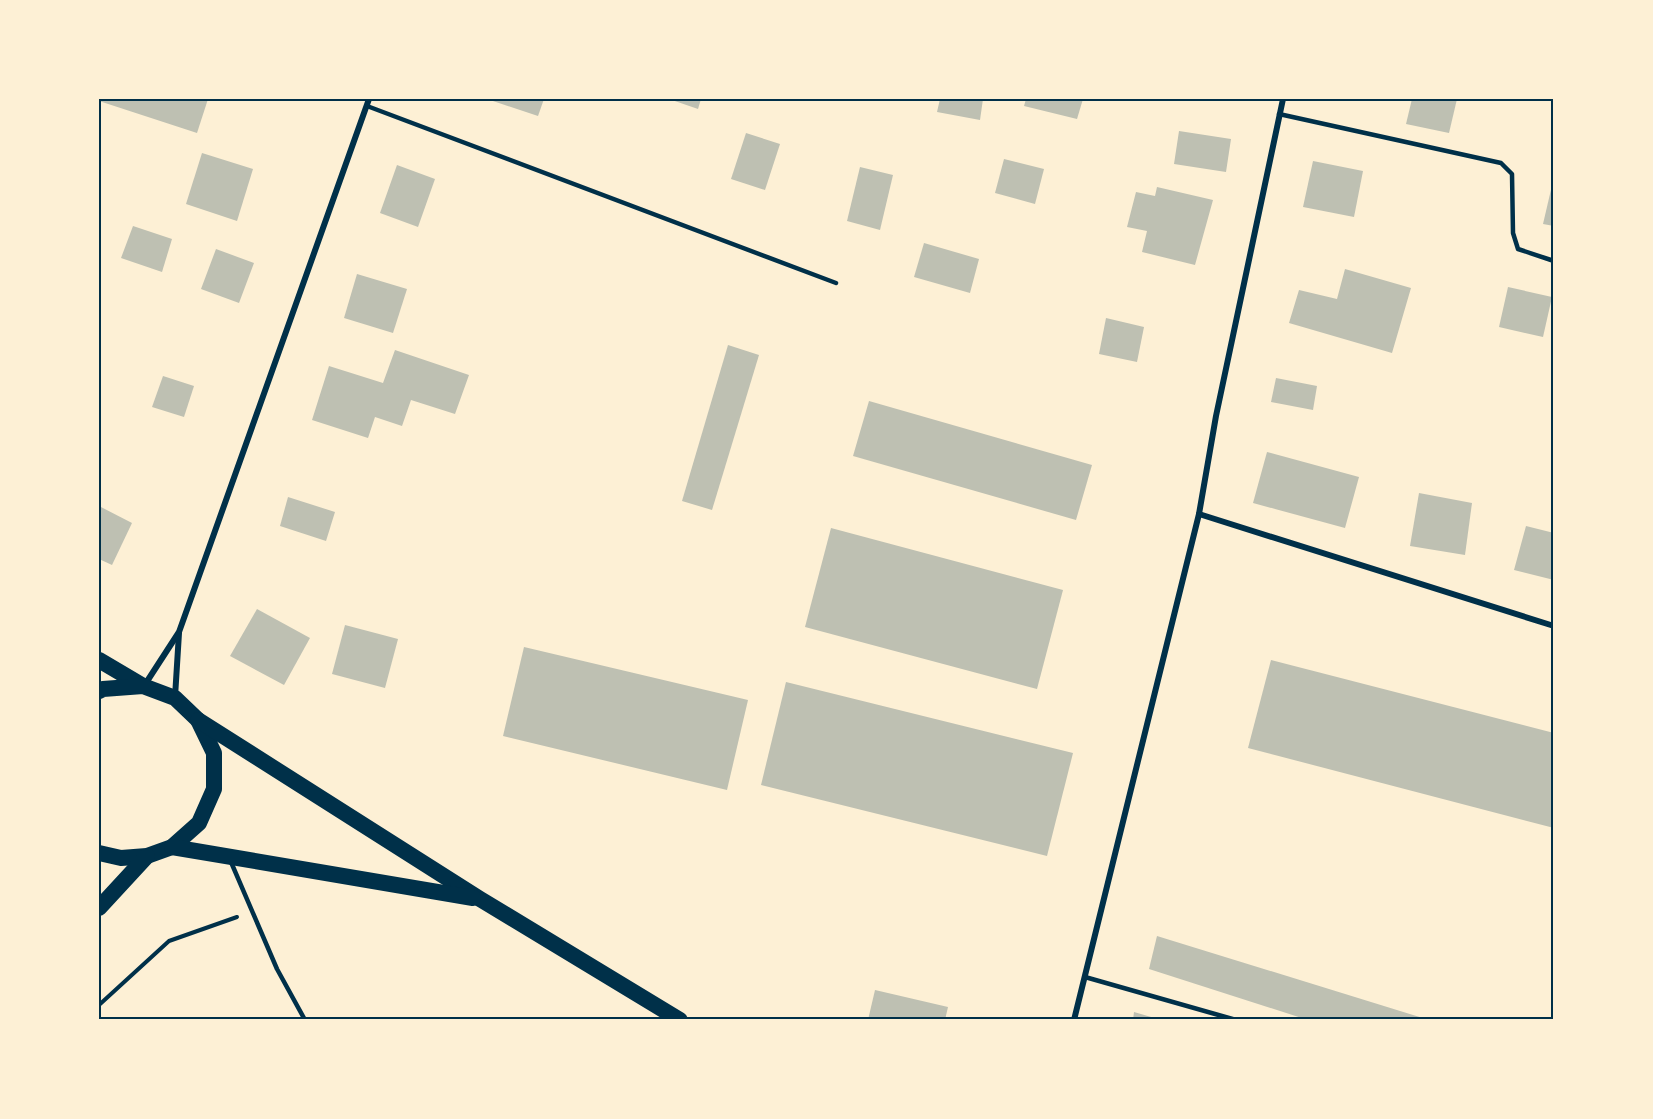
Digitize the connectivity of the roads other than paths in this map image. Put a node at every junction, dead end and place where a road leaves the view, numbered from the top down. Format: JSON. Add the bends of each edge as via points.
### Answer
{"nodes":[{"id":1,"x":1283,"y":99,"type":"edge"},
{"id":2,"x":368,"y":103,"type":"edge"},
{"id":3,"x":1279,"y":114,"type":"junction"},
{"id":4,"x":1554,"y":261,"type":"edge"},
{"id":5,"x":836,"y":283,"type":"dead end"},
{"id":6,"x":1199,"y":514,"type":"junction"},
{"id":7,"x":1554,"y":626,"type":"edge"},
{"id":8,"x":180,"y":632,"type":"junction"},
{"id":9,"x":99,"y":660,"type":"edge"},
{"id":10,"x":144,"y":686,"type":"junction"},
{"id":11,"x":99,"y":691,"type":"edge"},
{"id":12,"x":175,"y":698,"type":"junction"},
{"id":13,"x":198,"y":720,"type":"junction"},
{"id":14,"x":172,"y":847,"type":"junction"},
{"id":15,"x":99,"y":852,"type":"edge"},
{"id":16,"x":147,"y":856,"type":"junction"},
{"id":17,"x":229,"y":856,"type":"junction"},
{"id":18,"x":480,"y":899,"type":"junction"},
{"id":19,"x":99,"y":908,"type":"edge"},
{"id":20,"x":1085,"y":976,"type":"junction"},
{"id":21,"x":305,"y":1020,"type":"edge"},
{"id":22,"x":680,"y":1020,"type":"edge"},
{"id":23,"x":1074,"y":1020,"type":"edge"},
{"id":24,"x":1236,"y":1020,"type":"edge"}],
"edges":[{"from":1,"to":3,"type":"street"},
{"from":2,"to":5,"type":"lane"},
{"from":2,"to":8,"type":"street"},
{"from":3,"to":4,"type":"lane","via":[[1501,163],[1512,174],[1518,249]]},
{"from":3,"to":6,"type":"street"},
{"from":6,"to":7,"type":"street"},
{"from":6,"to":20,"type":"street"},
{"from":8,"to":10,"type":"street"},
{"from":8,"to":12,"type":"street"},
{"from":9,"to":10,"type":"highway"},
{"from":10,"to":11,"type":"highway"},
{"from":10,"to":12,"type":"highway"},
{"from":12,"to":13,"type":"highway"},
{"from":13,"to":14,"type":"highway","via":[[214,753],[214,789],[199,823]]},
{"from":13,"to":18,"type":"highway"},
{"from":14,"to":16,"type":"highway"},
{"from":14,"to":17,"type":"highway"},
{"from":15,"to":16,"type":"highway","via":[[122,858]]},
{"from":16,"to":19,"type":"highway"},
{"from":17,"to":18,"type":"highway"},
{"from":17,"to":21,"type":"lane","via":[[277,969]]},
{"from":18,"to":22,"type":"highway"},
{"from":20,"to":23,"type":"street"},
{"from":20,"to":24,"type":"lane"}]}
